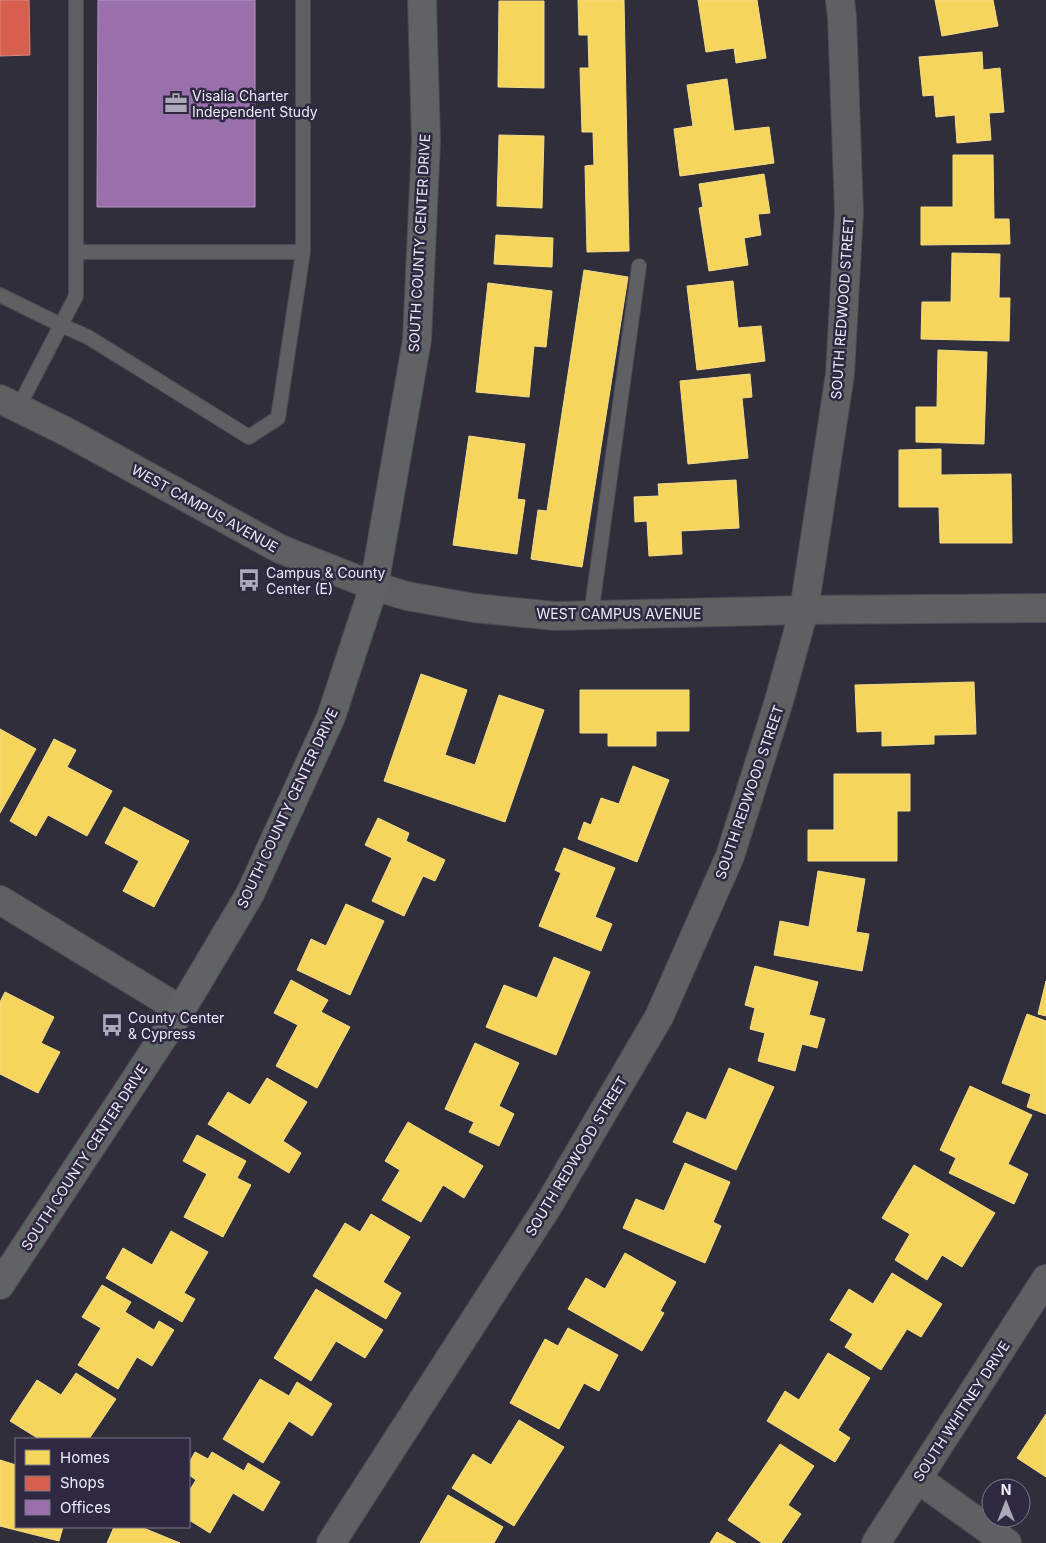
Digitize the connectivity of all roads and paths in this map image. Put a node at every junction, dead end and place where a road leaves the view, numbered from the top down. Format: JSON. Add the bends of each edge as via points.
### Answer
{"nodes":[{"id":1,"x":76,"y":0,"type":"edge"},
{"id":2,"x":303,"y":0,"type":"edge"},
{"id":3,"x":422,"y":0,"type":"edge"},
{"id":4,"x":840,"y":0,"type":"edge"},
{"id":5,"x":77,"y":252,"type":"junction"},
{"id":6,"x":304,"y":252,"type":"junction"},
{"id":7,"x":639,"y":266,"type":"dead end"},
{"id":8,"x":0,"y":295,"type":"edge"},
{"id":9,"x":61,"y":325,"type":"junction"},
{"id":10,"x":9,"y":404,"type":"edge"},
{"id":11,"x":374,"y":586,"type":"junction"},
{"id":12,"x":1046,"y":608,"type":"edge"},
{"id":13,"x":804,"y":610,"type":"junction"},
{"id":14,"x":591,"y":614,"type":"junction"},
{"id":15,"x":0,"y":900,"type":"edge"},
{"id":16,"x":181,"y":1010,"type":"junction"},
{"id":17,"x":1046,"y":1280,"type":"edge"},
{"id":18,"x":0,"y":1285,"type":"edge"},
{"id":19,"x":918,"y":1479,"type":"junction"},
{"id":20,"x":331,"y":1543,"type":"edge"},
{"id":21,"x":876,"y":1543,"type":"edge"},
{"id":22,"x":1008,"y":1543,"type":"edge"}],
"edges":[{"from":1,"to":5,"type":"lane"},
{"from":2,"to":6,"type":"lane"},
{"from":3,"to":11,"type":"street","name":"SOUTH COUNTY CENTER DRIVE","via":[[426,141],[417,340]]},
{"from":4,"to":13,"type":"street","name":"SOUTH REDWOOD STREET","via":[[849,221],[840,374]]},
{"from":5,"to":6,"type":"lane"},
{"from":5,"to":9,"type":"lane","via":[[76,296]]},
{"from":6,"to":9,"type":"lane","via":[[278,418],[249,437],[88,337]]},
{"from":7,"to":14,"type":"lane"},
{"from":8,"to":9,"type":"lane"},
{"from":9,"to":10,"type":"lane"},
{"from":10,"to":11,"type":"street","name":"WEST CAMPUS AVENUE","via":[[67,432],[280,550]]},
{"from":11,"to":14,"type":"street","name":"WEST CAMPUS AVENUE","via":[[407,596],[474,608],[555,616]]},
{"from":11,"to":16,"type":"street","name":"SOUTH COUNTY CENTER DRIVE","via":[[327,726],[250,894]]},
{"from":12,"to":13,"type":"street","name":"WEST CAMPUS AVENUE"},
{"from":13,"to":14,"type":"street","name":"WEST CAMPUS AVENUE"},
{"from":13,"to":20,"type":"street","name":"SOUTH REDWOOD STREET","via":[[730,856],[659,1017],[548,1206]]},
{"from":15,"to":16,"type":"street"},
{"from":16,"to":18,"type":"street","name":"SOUTH COUNTY CENTER DRIVE"},
{"from":17,"to":19,"type":"street","name":"SOUTH WHITNEY DRIVE"},
{"from":19,"to":21,"type":"street","name":"SOUTH WHITNEY DRIVE"},
{"from":19,"to":22,"type":"street"}]}
